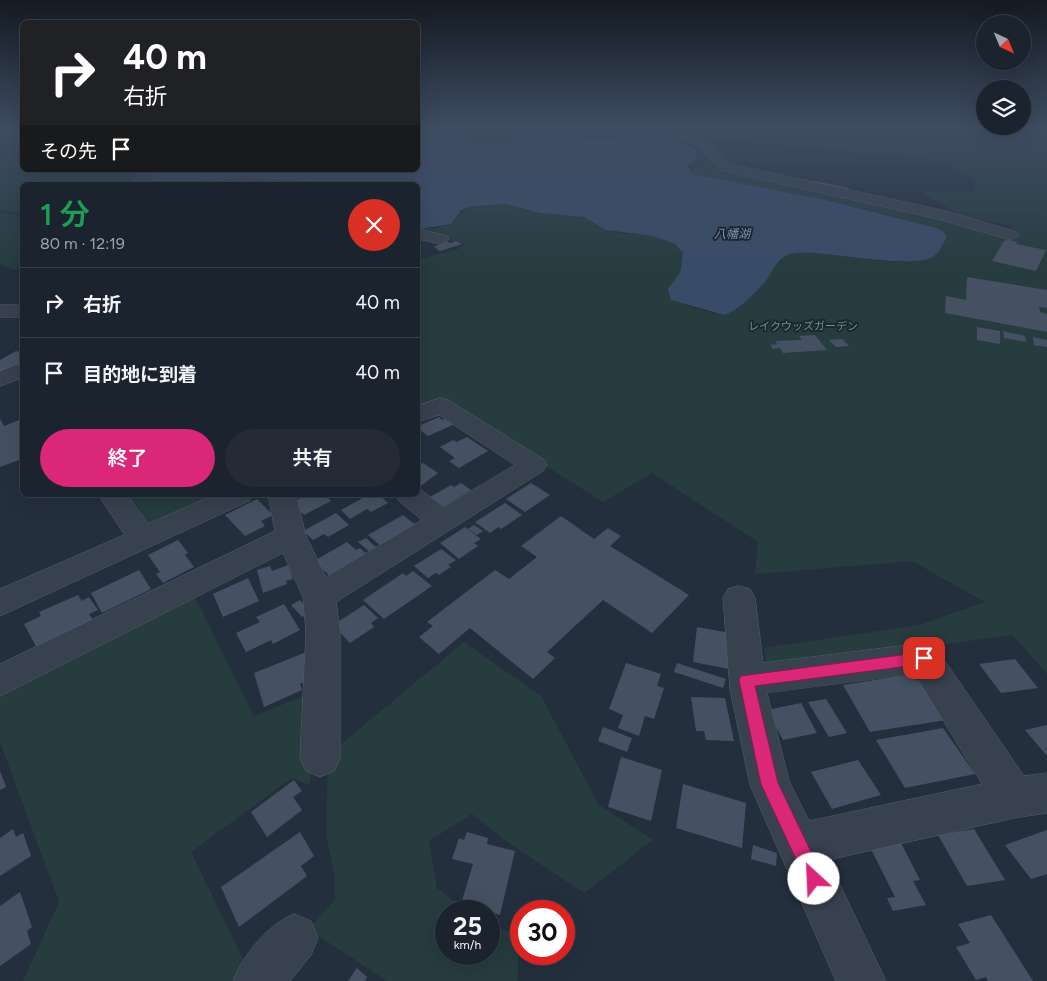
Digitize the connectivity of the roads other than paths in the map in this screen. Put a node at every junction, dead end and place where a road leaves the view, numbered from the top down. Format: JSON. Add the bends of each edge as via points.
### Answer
{"nodes":[{"id":1,"x":761,"y":175,"type":"edge"},
{"id":2,"x":238,"y":182,"type":"edge"},
{"id":3,"x":272,"y":182,"type":"edge"},
{"id":4,"x":420,"y":234,"type":"edge"},
{"id":5,"x":1011,"y":235,"type":"dead end"},
{"id":6,"x":441,"y":239,"type":"dead end"},
{"id":7,"x":20,"y":311,"type":"edge"},
{"id":8,"x":0,"y":312,"type":"edge"},
{"id":9,"x":20,"y":371,"type":"edge"},
{"id":10,"x":0,"y":379,"type":"edge"},
{"id":11,"x":420,"y":414,"type":"edge"},
{"id":12,"x":114,"y":497,"type":"edge"},
{"id":13,"x":235,"y":497,"type":"edge"},
{"id":14,"x":282,"y":497,"type":"edge"},
{"id":15,"x":411,"y":497,"type":"edge"},
{"id":16,"x":442,"y":521,"type":"junction"},
{"id":17,"x":291,"y":536,"type":"junction"},
{"id":18,"x":142,"y":539,"type":"junction"},
{"id":19,"x":320,"y":597,"type":"junction"},
{"id":20,"x":739,"y":598,"type":"dead end"},
{"id":21,"x":0,"y":603,"type":"edge"},
{"id":22,"x":747,"y":680,"type":"junction"},
{"id":23,"x":0,"y":681,"type":"edge"},
{"id":24,"x":320,"y":758,"type":"dead end"},
{"id":25,"x":1030,"y":795,"type":"edge"},
{"id":26,"x":799,"y":845,"type":"junction"},
{"id":27,"x":294,"y":938,"type":"dead end"},
{"id":28,"x":258,"y":981,"type":"edge"},
{"id":29,"x":861,"y":981,"type":"edge"}],
"edges":[{"from":1,"to":5,"type":"street","via":[[946,216]]},
{"from":2,"to":3,"type":"street"},
{"from":4,"to":6,"type":"street"},
{"from":7,"to":8,"type":"street"},
{"from":9,"to":10,"type":"street"},
{"from":11,"to":16,"type":"street","via":[[440,404],[534,465]]},
{"from":12,"to":18,"type":"street"},
{"from":13,"to":18,"type":"street"},
{"from":14,"to":17,"type":"street"},
{"from":15,"to":16,"type":"street"},
{"from":16,"to":19,"type":"street"},
{"from":17,"to":19,"type":"street"},
{"from":17,"to":23,"type":"street"},
{"from":18,"to":21,"type":"street"},
{"from":19,"to":24,"type":"street","via":[[323,632]]},
{"from":20,"to":22,"type":"street"},
{"from":22,"to":25,"type":"street","via":[[924,658]]},
{"from":22,"to":26,"type":"street","via":[[770,784]]},
{"from":25,"to":26,"type":"street"},
{"from":26,"to":29,"type":"street"},
{"from":27,"to":28,"type":"street"}]}
